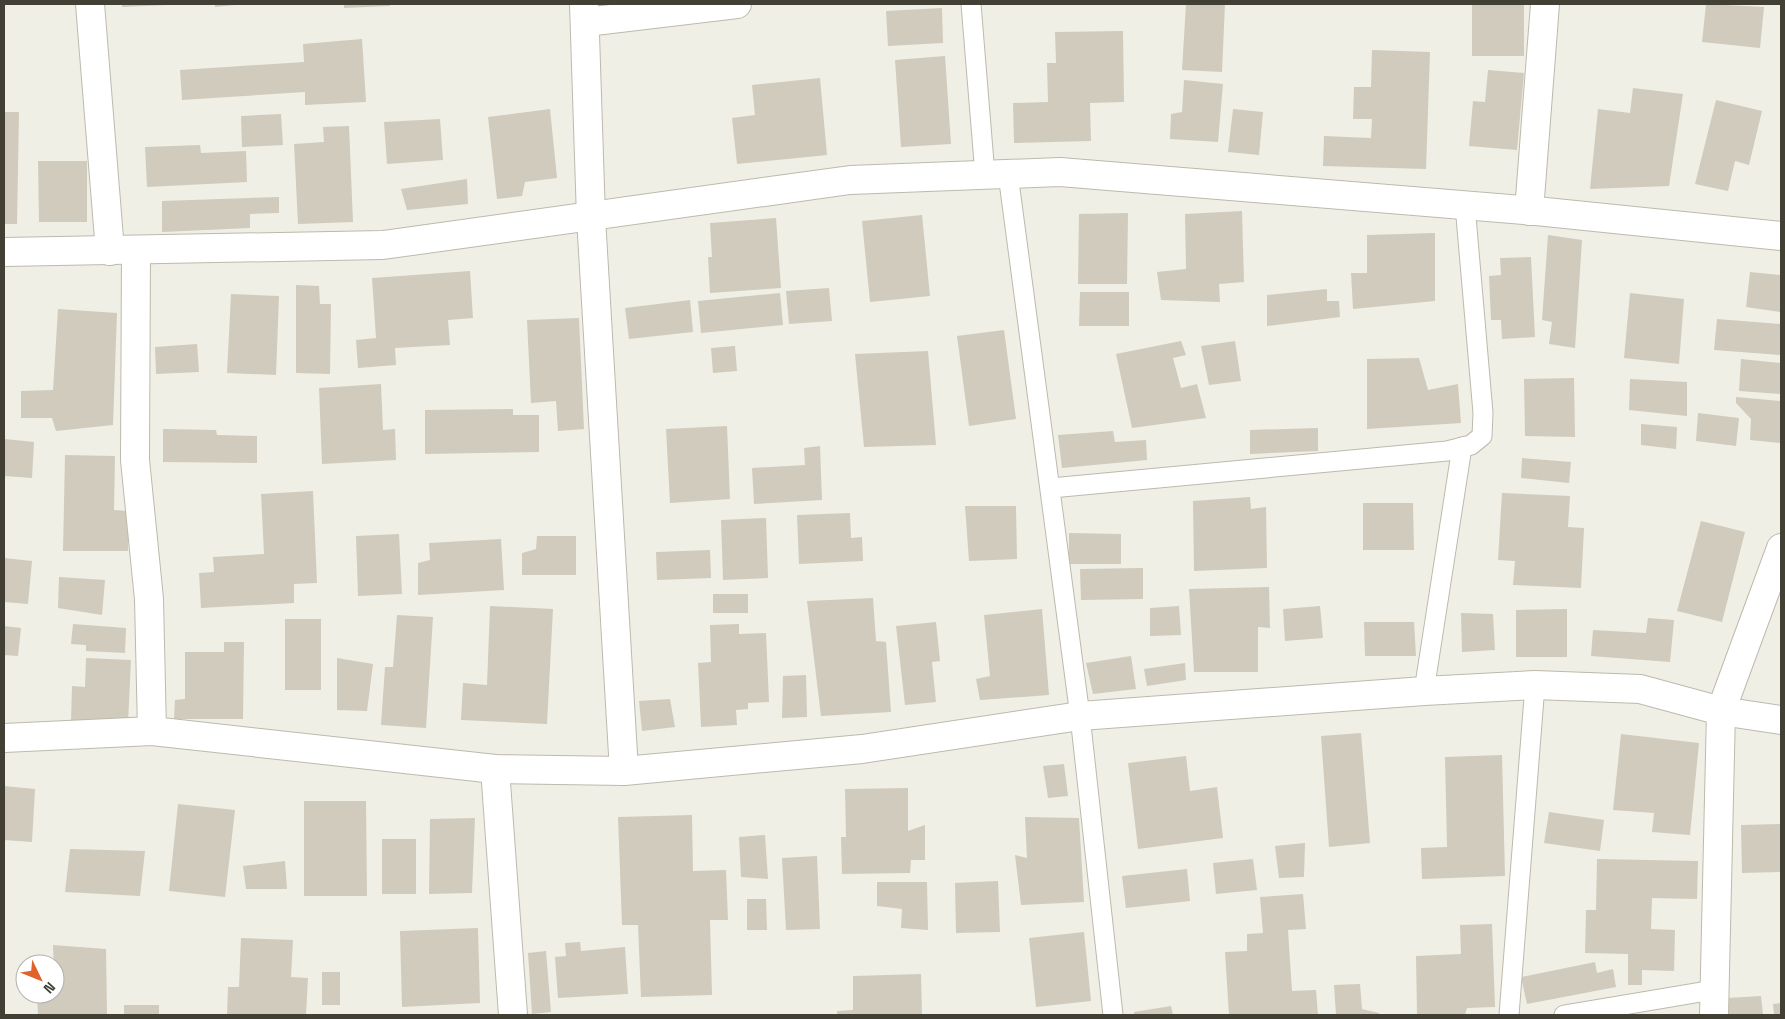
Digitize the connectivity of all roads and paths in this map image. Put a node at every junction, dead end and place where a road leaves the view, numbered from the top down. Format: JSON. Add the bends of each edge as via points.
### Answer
{"nodes":[{"id":1,"x":90,"y":4,"type":"edge"},
{"id":2,"x":737,"y":4,"type":"edge"},
{"id":3,"x":971,"y":4,"type":"edge"},
{"id":4,"x":1545,"y":4,"type":"edge"},
{"id":5,"x":585,"y":13,"type":"edge"},
{"id":6,"x":997,"y":175,"type":"junction"},
{"id":7,"x":1465,"y":206,"type":"junction"},
{"id":8,"x":1529,"y":211,"type":"junction"},
{"id":9,"x":591,"y":218,"type":"junction"},
{"id":10,"x":1781,"y":236,"type":"edge"},
{"id":11,"x":123,"y":251,"type":"junction"},
{"id":12,"x":4,"y":252,"type":"edge"},
{"id":13,"x":1462,"y":447,"type":"junction"},
{"id":14,"x":1051,"y":488,"type":"junction"},
{"id":15,"x":1781,"y":548,"type":"edge"},
{"id":16,"x":1536,"y":685,"type":"junction"},
{"id":17,"x":1424,"y":691,"type":"junction"},
{"id":18,"x":1721,"y":711,"type":"junction"},
{"id":19,"x":1080,"y":716,"type":"junction"},
{"id":20,"x":1781,"y":720,"type":"edge"},
{"id":21,"x":152,"y":731,"type":"junction"},
{"id":22,"x":4,"y":738,"type":"edge"},
{"id":23,"x":496,"y":769,"type":"junction"},
{"id":24,"x":624,"y":771,"type":"junction"},
{"id":25,"x":1713,"y":1002,"type":"edge"},
{"id":26,"x":514,"y":1015,"type":"edge"},
{"id":27,"x":1113,"y":1015,"type":"edge"},
{"id":28,"x":1509,"y":1015,"type":"edge"},
{"id":29,"x":1564,"y":1015,"type":"edge"}],
"edges":[{"from":1,"to":11,"type":"street"},
{"from":2,"to":5,"type":"street"},
{"from":3,"to":6,"type":"lane"},
{"from":4,"to":8,"type":"street"},
{"from":5,"to":9,"type":"street"},
{"from":6,"to":7,"type":"street","via":[[1060,172]]},
{"from":6,"to":9,"type":"street","via":[[850,180]]},
{"from":6,"to":14,"type":"lane"},
{"from":7,"to":8,"type":"street"},
{"from":7,"to":13,"type":"lane","via":[[1484,413],[1482,436],[1471,445]]},
{"from":8,"to":10,"type":"street"},
{"from":9,"to":11,"type":"street","via":[[383,245]]},
{"from":9,"to":24,"type":"street"},
{"from":11,"to":12,"type":"street"},
{"from":11,"to":21,"type":"street","via":[[135,460],[149,599]]},
{"from":13,"to":14,"type":"lane"},
{"from":13,"to":17,"type":"lane"},
{"from":14,"to":19,"type":"lane"},
{"from":15,"to":18,"type":"street"},
{"from":16,"to":17,"type":"street"},
{"from":16,"to":18,"type":"street","via":[[1640,689]]},
{"from":16,"to":28,"type":"lane"},
{"from":17,"to":19,"type":"street"},
{"from":18,"to":20,"type":"street"},
{"from":18,"to":25,"type":"street"},
{"from":19,"to":24,"type":"street","via":[[862,749]]},
{"from":19,"to":27,"type":"lane"},
{"from":21,"to":22,"type":"street"},
{"from":21,"to":23,"type":"street"},
{"from":23,"to":24,"type":"street"},
{"from":23,"to":26,"type":"street"},
{"from":25,"to":29,"type":"lane"}]}
